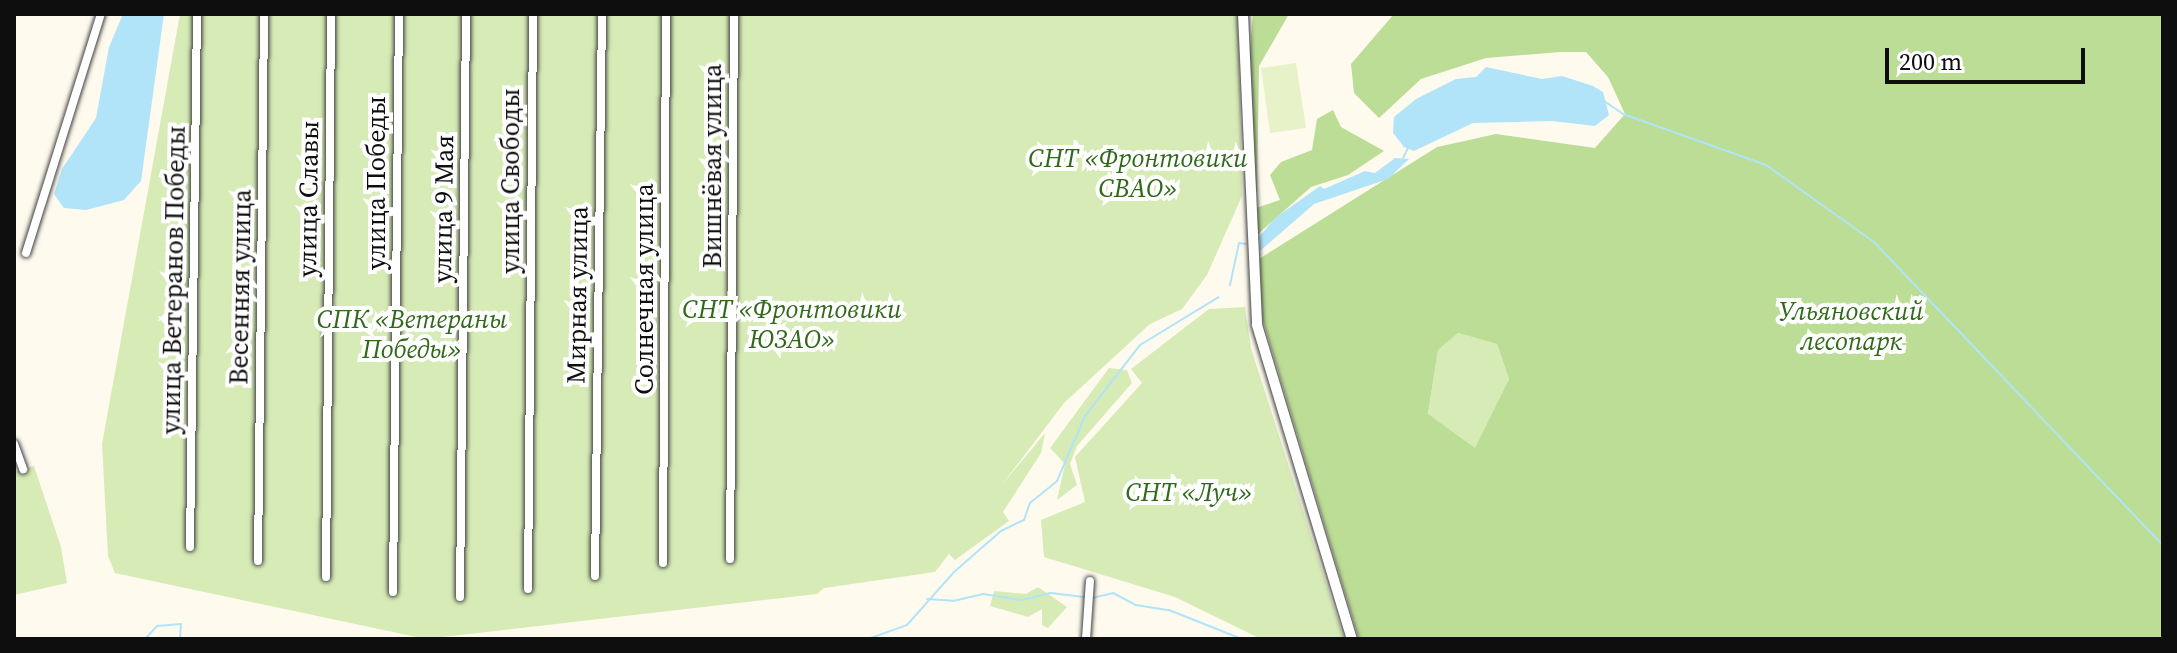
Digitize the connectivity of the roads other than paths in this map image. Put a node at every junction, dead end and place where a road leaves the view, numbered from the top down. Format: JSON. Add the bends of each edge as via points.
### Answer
{"nodes":[{"id":1,"x":101,"y":14,"type":"edge"},
{"id":2,"x":197,"y":14,"type":"edge"},
{"id":3,"x":264,"y":14,"type":"edge"},
{"id":4,"x":331,"y":14,"type":"edge"},
{"id":5,"x":399,"y":14,"type":"edge"},
{"id":6,"x":466,"y":14,"type":"edge"},
{"id":7,"x":533,"y":14,"type":"edge"},
{"id":8,"x":602,"y":14,"type":"edge"},
{"id":9,"x":666,"y":14,"type":"edge"},
{"id":10,"x":734,"y":14,"type":"edge"},
{"id":11,"x":1243,"y":14,"type":"edge"},
{"id":12,"x":26,"y":253,"type":"dead end"},
{"id":13,"x":14,"y":444,"type":"edge"},
{"id":14,"x":23,"y":469,"type":"dead end"},
{"id":15,"x":190,"y":547,"type":"dead end"},
{"id":16,"x":730,"y":559,"type":"dead end"},
{"id":17,"x":258,"y":561,"type":"dead end"},
{"id":18,"x":663,"y":563,"type":"dead end"},
{"id":19,"x":595,"y":576,"type":"dead end"},
{"id":20,"x":326,"y":577,"type":"dead end"},
{"id":21,"x":1090,"y":581,"type":"dead end"},
{"id":22,"x":528,"y":589,"type":"dead end"},
{"id":23,"x":393,"y":592,"type":"dead end"},
{"id":24,"x":460,"y":597,"type":"dead end"},
{"id":25,"x":1086,"y":639,"type":"edge"},
{"id":26,"x":1352,"y":639,"type":"edge"}],
"edges":[{"from":1,"to":12,"type":"street"},
{"from":2,"to":15,"type":"street","name":"улица Ветеранов Победы"},
{"from":3,"to":17,"type":"street","name":"Весенняя улица"},
{"from":4,"to":20,"type":"street","name":"улица Славы"},
{"from":5,"to":23,"type":"street","name":"улица Победы"},
{"from":6,"to":24,"type":"street","name":"улица 9 Мая"},
{"from":7,"to":22,"type":"street","name":"улица Свободы"},
{"from":8,"to":19,"type":"street","name":"Мирная улица"},
{"from":9,"to":18,"type":"street","name":"Солнечная улица"},
{"from":10,"to":16,"type":"street","name":"Вишнёвая улица"},
{"from":11,"to":26,"type":"street","via":[[1257,325]]},
{"from":13,"to":14,"type":"street"},
{"from":21,"to":25,"type":"street"}]}
